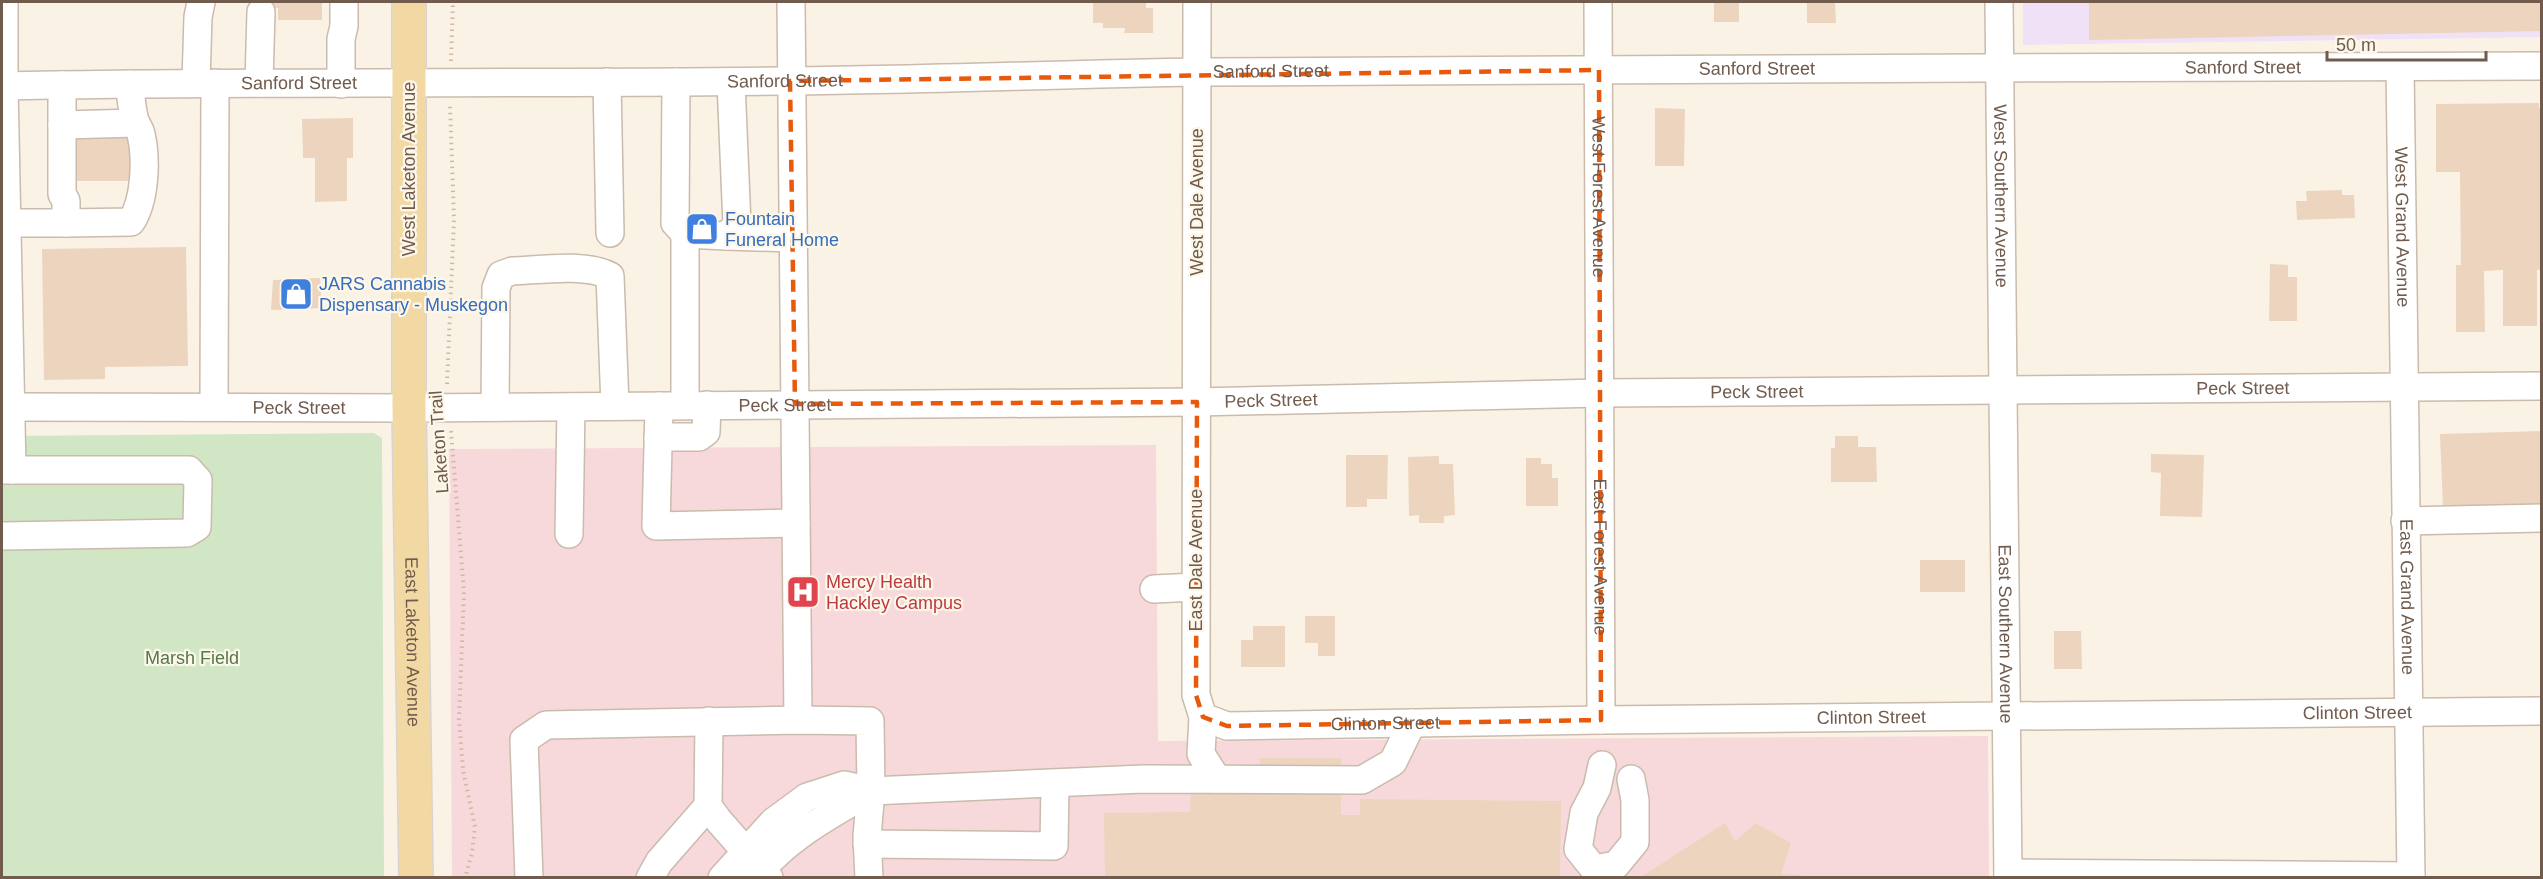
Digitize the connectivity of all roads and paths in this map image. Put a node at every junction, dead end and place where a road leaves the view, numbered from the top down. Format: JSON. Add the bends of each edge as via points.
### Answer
{"nodes":[{"id":1,"x":4,"y":2,"type":"edge"},
{"id":2,"x":201,"y":2,"type":"edge"},
{"id":3,"x":344,"y":2,"type":"edge"},
{"id":4,"x":409,"y":2,"type":"edge"},
{"id":5,"x":453,"y":2,"type":"edge"},
{"id":6,"x":791,"y":2,"type":"edge"},
{"id":7,"x":1197,"y":2,"type":"edge"},
{"id":8,"x":1598,"y":2,"type":"edge"},
{"id":9,"x":2000,"y":2,"type":"edge"},
{"id":10,"x":261,"y":12,"type":"dead end"},
{"id":11,"x":2541,"y":66,"type":"edge"},
{"id":12,"x":2000,"y":67,"type":"junction"},
{"id":13,"x":2400,"y":67,"type":"junction"},
{"id":14,"x":1599,"y":70,"type":"junction"},
{"id":15,"x":1197,"y":72,"type":"junction"},
{"id":16,"x":790,"y":81,"type":"junction"},
{"id":17,"x":205,"y":82,"type":"junction"},
{"id":18,"x":608,"y":82,"type":"junction"},
{"id":19,"x":676,"y":82,"type":"junction"},
{"id":20,"x":731,"y":82,"type":"junction"},
{"id":21,"x":259,"y":83,"type":"junction"},
{"id":22,"x":450,"y":83,"type":"junction"},
{"id":23,"x":129,"y":84,"type":"junction"},
{"id":24,"x":341,"y":84,"type":"junction"},
{"id":25,"x":410,"y":84,"type":"junction"},
{"id":26,"x":62,"y":85,"type":"junction"},
{"id":27,"x":3,"y":86,"type":"edge"},
{"id":28,"x":136,"y":123,"type":"junction"},
{"id":29,"x":62,"y":125,"type":"junction"},
{"id":30,"x":66,"y":212,"type":"junction"},
{"id":31,"x":6,"y":223,"type":"junction"},
{"id":32,"x":610,"y":232,"type":"dead end"},
{"id":33,"x":685,"y":234,"type":"junction"},
{"id":34,"x":726,"y":237,"type":"junction"},
{"id":35,"x":792,"y":238,"type":"junction"},
{"id":36,"x":2541,"y":386,"type":"edge"},
{"id":37,"x":2403,"y":387,"type":"junction"},
{"id":38,"x":2003,"y":390,"type":"junction"},
{"id":39,"x":1601,"y":393,"type":"junction"},
{"id":40,"x":1197,"y":402,"type":"junction"},
{"id":41,"x":795,"y":404,"type":"junction"},
{"id":42,"x":696,"y":405,"type":"junction"},
{"id":43,"x":615,"y":406,"type":"junction"},
{"id":44,"x":659,"y":406,"type":"junction"},
{"id":45,"x":5,"y":407,"type":"edge"},
{"id":46,"x":495,"y":407,"type":"junction"},
{"id":47,"x":571,"y":407,"type":"junction"},
{"id":48,"x":214,"y":408,"type":"junction"},
{"id":49,"x":409,"y":408,"type":"junction"},
{"id":50,"x":449,"y":408,"type":"junction"},
{"id":51,"x":658,"y":437,"type":"junction"},
{"id":52,"x":7,"y":470,"type":"edge"},
{"id":53,"x":2541,"y":518,"type":"edge"},
{"id":54,"x":2405,"y":521,"type":"junction"},
{"id":55,"x":796,"y":523,"type":"junction"},
{"id":56,"x":569,"y":534,"type":"dead end"},
{"id":57,"x":2,"y":536,"type":"edge"},
{"id":58,"x":1196,"y":587,"type":"junction"},
{"id":59,"x":1154,"y":589,"type":"dead end"},
{"id":60,"x":2408,"y":711,"type":"junction"},
{"id":61,"x":2541,"y":711,"type":"edge"},
{"id":62,"x":2006,"y":716,"type":"junction"},
{"id":63,"x":1203,"y":717,"type":"junction"},
{"id":64,"x":798,"y":720,"type":"junction"},
{"id":65,"x":1601,"y":720,"type":"junction"},
{"id":66,"x":709,"y":722,"type":"junction"},
{"id":67,"x":1412,"y":723,"type":"junction"},
{"id":68,"x":1602,"y":765,"type":"dead end"},
{"id":69,"x":1217,"y":779,"type":"junction"},
{"id":70,"x":1631,"y":779,"type":"dead end"},
{"id":71,"x":1055,"y":784,"type":"junction"},
{"id":72,"x":871,"y":791,"type":"junction"},
{"id":73,"x":708,"y":806,"type":"junction"},
{"id":74,"x":867,"y":844,"type":"junction"},
{"id":75,"x":758,"y":868,"type":"edge"},
{"id":76,"x":1594,"y":873,"type":"edge"},
{"id":77,"x":2008,"y":875,"type":"edge"},
{"id":78,"x":2410,"y":877,"type":"edge"},
{"id":79,"x":416,"y":878,"type":"edge"},
{"id":80,"x":465,"y":878,"type":"edge"},
{"id":81,"x":529,"y":878,"type":"edge"},
{"id":82,"x":650,"y":878,"type":"edge"},
{"id":83,"x":722,"y":878,"type":"edge"},
{"id":84,"x":869,"y":878,"type":"edge"}],
"edges":[{"from":1,"to":27,"type":"street"},
{"from":2,"to":17,"type":"street","via":[[198,16]]},
{"from":3,"to":24,"type":"street"},
{"from":4,"to":25,"type":"main road","name":"West Laketon Avenue"},
{"from":5,"to":22,"type":"path","name":"Laketon Trail"},
{"from":6,"to":16,"type":"street"},
{"from":7,"to":15,"type":"street","name":"West Dale Avenue"},
{"from":8,"to":14,"type":"street","name":"West Forest Avenue"},
{"from":9,"to":12,"type":"street","name":"West Southern Avenue"},
{"from":10,"to":21,"type":"street"},
{"from":11,"to":13,"type":"street","name":"Sanford Street"},
{"from":12,"to":13,"type":"street","name":"Sanford Street"},
{"from":12,"to":14,"type":"street","name":"Sanford Street"},
{"from":12,"to":38,"type":"street","name":"West Southern Avenue"},
{"from":13,"to":37,"type":"street","name":"West Grand Avenue"},
{"from":14,"to":15,"type":"street","name":"Sanford Street"},
{"from":14,"to":39,"type":"street","name":"West Forest Avenue"},
{"from":15,"to":16,"type":"street","name":"Sanford Street"},
{"from":15,"to":40,"type":"street","name":"West Dale Avenue"},
{"from":16,"to":20,"type":"street","name":"Sanford Street"},
{"from":16,"to":35,"type":"street"},
{"from":17,"to":21,"type":"street","name":"Sanford Street"},
{"from":17,"to":23,"type":"street","name":"Sanford Street"},
{"from":17,"to":48,"type":"street"},
{"from":18,"to":19,"type":"street","name":"Sanford Street"},
{"from":18,"to":22,"type":"street","name":"Sanford Street"},
{"from":18,"to":32,"type":"street"},
{"from":19,"to":20,"type":"street","name":"Sanford Street"},
{"from":19,"to":33,"type":"street","via":[[675,223]]},
{"from":20,"to":34,"type":"street","via":[[737,225]]},
{"from":21,"to":24,"type":"street","name":"Sanford Street"},
{"from":22,"to":25,"type":"street","name":"Sanford Street"},
{"from":22,"to":50,"type":"path","name":"Laketon Trail","via":[[454,220]]},
{"from":23,"to":26,"type":"street","name":"Sanford Street"},
{"from":23,"to":28,"type":"street"},
{"from":24,"to":25,"type":"street","name":"Sanford Street"},
{"from":25,"to":49,"type":"main road","name":"West Laketon Avenue"},
{"from":26,"to":27,"type":"street","name":"Sanford Street"},
{"from":26,"to":29,"type":"street"},
{"from":27,"to":31,"type":"street"},
{"from":28,"to":29,"type":"street"},
{"from":28,"to":30,"type":"street","via":[[143,143],[142,193],[140,207],[131,222]]},
{"from":29,"to":30,"type":"street","via":[[62,194]]},
{"from":30,"to":31,"type":"street"},
{"from":31,"to":45,"type":"street"},
{"from":33,"to":34,"type":"street"},
{"from":33,"to":42,"type":"street"},
{"from":34,"to":35,"type":"street"},
{"from":35,"to":41,"type":"street"},
{"from":36,"to":37,"type":"street","name":"Peck Street"},
{"from":37,"to":38,"type":"street","name":"Peck Street"},
{"from":37,"to":54,"type":"street","name":"East Grand Avenue"},
{"from":38,"to":39,"type":"street","name":"Peck Street"},
{"from":38,"to":62,"type":"street","name":"East Southern Avenue"},
{"from":39,"to":40,"type":"street","name":"Peck Street"},
{"from":39,"to":65,"type":"street","name":"East Forest Avenue"},
{"from":40,"to":41,"type":"street","name":"Peck Street"},
{"from":40,"to":58,"type":"street","name":"East Dale Avenue"},
{"from":41,"to":42,"type":"street","name":"Peck Street"},
{"from":41,"to":55,"type":"street"},
{"from":42,"to":44,"type":"street","name":"Peck Street"},
{"from":42,"to":51,"type":"street","via":[[706,432],[699,437]]},
{"from":43,"to":44,"type":"street","name":"Peck Street"},
{"from":43,"to":46,"type":"street","via":[[610,276],[600,270],[584,270],[512,271],[501,275],[496,288]]},
{"from":43,"to":47,"type":"street","name":"Peck Street"},
{"from":44,"to":51,"type":"street"},
{"from":45,"to":48,"type":"street","name":"Peck Street"},
{"from":45,"to":52,"type":"street"},
{"from":46,"to":47,"type":"street","name":"Peck Street"},
{"from":46,"to":50,"type":"street","name":"Peck Street"},
{"from":47,"to":56,"type":"street"},
{"from":48,"to":49,"type":"street","name":"Peck Street"},
{"from":49,"to":50,"type":"street","name":"Peck Street"},
{"from":49,"to":79,"type":"main road","name":"East Laketon Avenue"},
{"from":50,"to":80,"type":"path","name":"Laketon Trail","via":[[464,592],[459,719],[475,827]]},
{"from":51,"to":55,"type":"street","via":[[656,526]]},
{"from":52,"to":57,"type":"street","via":[[189,470],[198,480],[197,527],[187,533]]},
{"from":53,"to":54,"type":"street"},
{"from":54,"to":60,"type":"street","name":"East Grand Avenue"},
{"from":55,"to":64,"type":"street"},
{"from":58,"to":59,"type":"street"},
{"from":58,"to":63,"type":"street","name":"East Dale Avenue","via":[[1196,695]]},
{"from":60,"to":61,"type":"street","name":"Clinton Street"},
{"from":60,"to":62,"type":"street","name":"Clinton Street"},
{"from":60,"to":78,"type":"street","name":"East Grand Avenue"},
{"from":62,"to":65,"type":"street","name":"Clinton Street"},
{"from":62,"to":77,"type":"street","name":"East Southern Avenue"},
{"from":63,"to":67,"type":"street","name":"Clinton Street","via":[[1227,726]]},
{"from":63,"to":69,"type":"street","name":"East Dale Avenue","via":[[1201,754]]},
{"from":64,"to":66,"type":"street"},
{"from":64,"to":72,"type":"street","via":[[870,722]]},
{"from":65,"to":67,"type":"street","name":"Clinton Street"},
{"from":66,"to":73,"type":"street"},
{"from":66,"to":81,"type":"street","via":[[546,725],[524,740]]},
{"from":67,"to":69,"type":"street","via":[[1393,762],[1362,780]]},
{"from":68,"to":76,"type":"street","via":[[1597,788],[1584,813],[1578,849]]},
{"from":69,"to":71,"type":"street"},
{"from":70,"to":76,"type":"street","via":[[1635,842],[1616,865]]},
{"from":71,"to":72,"type":"street"},
{"from":71,"to":74,"type":"street","via":[[1054,846]]},
{"from":72,"to":74,"type":"street"},
{"from":72,"to":75,"type":"street","via":[[844,785],[807,797],[773,822]]},
{"from":73,"to":75,"type":"street"},
{"from":73,"to":82,"type":"street","via":[[659,862]]},
{"from":74,"to":84,"type":"street"},
{"from":75,"to":83,"type":"street"},
{"from":77,"to":78,"type":"street"}]}
